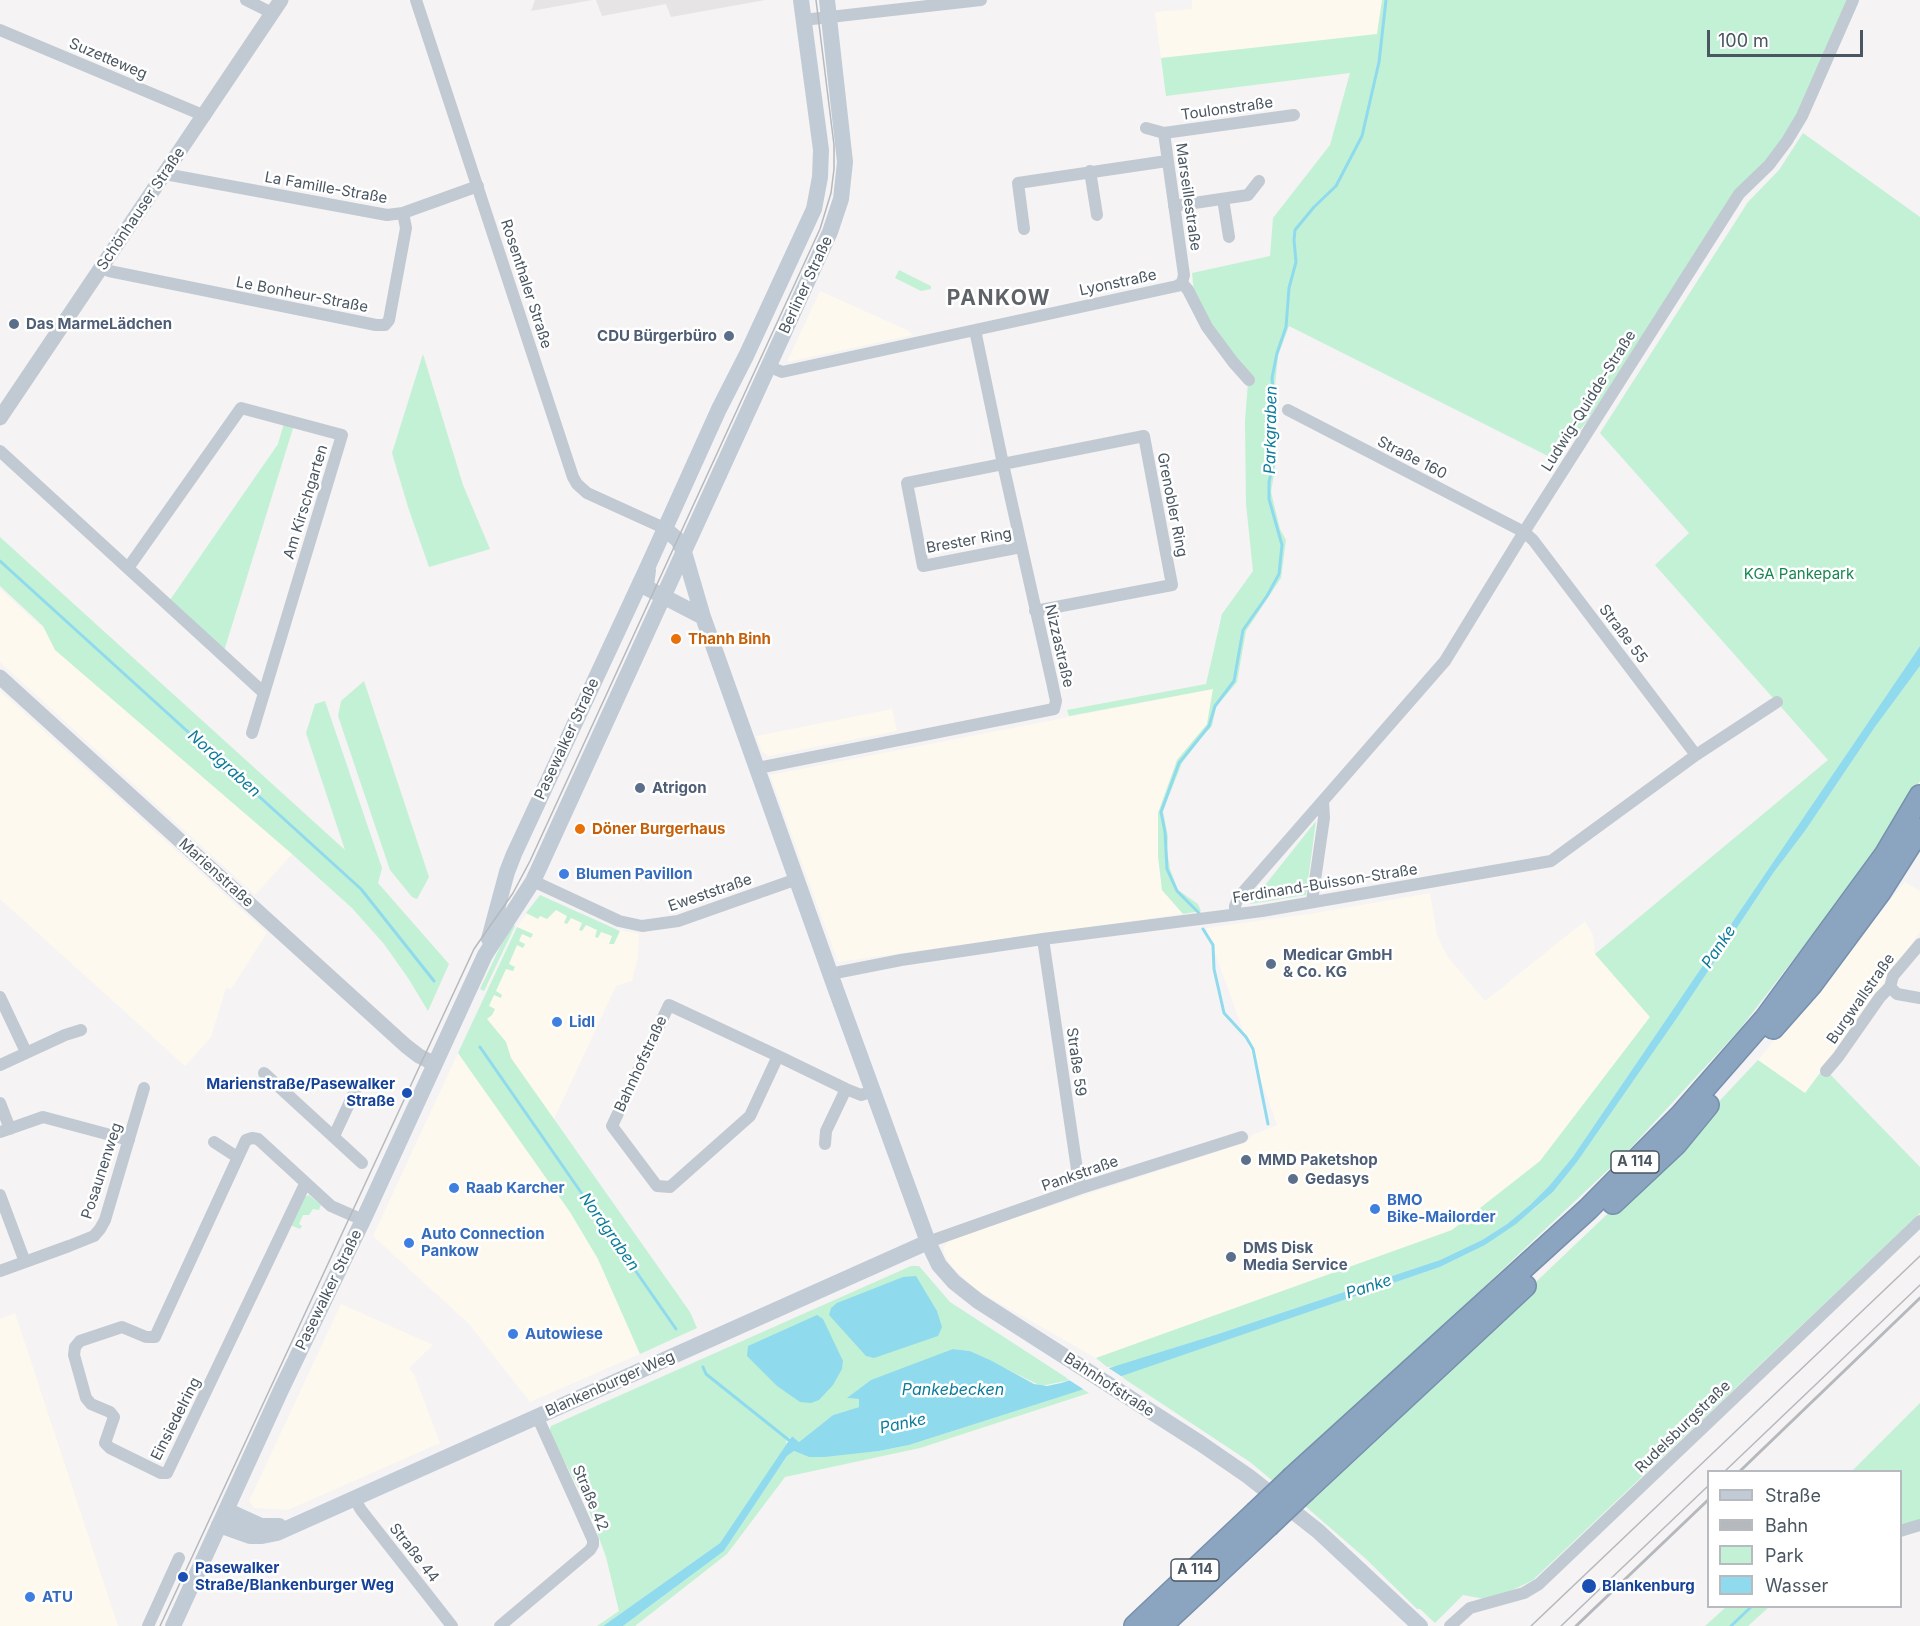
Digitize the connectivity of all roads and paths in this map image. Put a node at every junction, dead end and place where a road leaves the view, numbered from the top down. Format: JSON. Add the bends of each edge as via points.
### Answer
{"nodes":[{"id":1,"x":246,"y":0,"type":"edge"},
{"id":2,"x":281,"y":0,"type":"edge"},
{"id":3,"x":416,"y":0,"type":"edge"},
{"id":4,"x":801,"y":0,"type":"edge"},
{"id":5,"x":827,"y":0,"type":"edge"},
{"id":6,"x":981,"y":0,"type":"edge"},
{"id":7,"x":1853,"y":0,"type":"edge"},
{"id":8,"x":961,"y":1,"type":"edge"},
{"id":9,"x":272,"y":13,"type":"junction"},
{"id":10,"x":830,"y":17,"type":"junction"},
{"id":11,"x":803,"y":20,"type":"junction"},
{"id":12,"x":0,"y":30,"type":"edge"},
{"id":13,"x":205,"y":116,"type":"junction"},
{"id":14,"x":1294,"y":116,"type":"dead end"},
{"id":15,"x":1146,"y":128,"type":"dead end"},
{"id":16,"x":1164,"y":133,"type":"junction"},
{"id":17,"x":1167,"y":161,"type":"junction"},
{"id":18,"x":1090,"y":171,"type":"junction"},
{"id":19,"x":165,"y":174,"type":"junction"},
{"id":20,"x":1259,"y":181,"type":"dead end"},
{"id":21,"x":478,"y":186,"type":"junction"},
{"id":22,"x":1223,"y":199,"type":"junction"},
{"id":23,"x":1173,"y":206,"type":"junction"},
{"id":24,"x":403,"y":213,"type":"junction"},
{"id":25,"x":1096,"y":215,"type":"dead end"},
{"id":26,"x":1024,"y":229,"type":"dead end"},
{"id":27,"x":1229,"y":237,"type":"dead end"},
{"id":28,"x":101,"y":268,"type":"junction"},
{"id":29,"x":1182,"y":283,"type":"junction"},
{"id":30,"x":975,"y":330,"type":"junction"},
{"id":31,"x":768,"y":366,"type":"junction"},
{"id":32,"x":1250,"y":380,"type":"dead end"},
{"id":33,"x":1288,"y":410,"type":"dead end"},
{"id":34,"x":0,"y":418,"type":"edge"},
{"id":35,"x":0,"y":451,"type":"edge"},
{"id":36,"x":1002,"y":464,"type":"junction"},
{"id":37,"x":664,"y":528,"type":"junction"},
{"id":38,"x":1524,"y":532,"type":"junction"},
{"id":39,"x":1021,"y":547,"type":"junction"},
{"id":40,"x":684,"y":552,"type":"junction"},
{"id":41,"x":648,"y":566,"type":"junction"},
{"id":42,"x":128,"y":568,"type":"junction"},
{"id":43,"x":663,"y":598,"type":"junction"},
{"id":44,"x":1035,"y":611,"type":"junction"},
{"id":45,"x":704,"y":617,"type":"junction"},
{"id":46,"x":0,"y":677,"type":"edge"},
{"id":47,"x":264,"y":693,"type":"junction"},
{"id":48,"x":1777,"y":702,"type":"dead end"},
{"id":49,"x":252,"y":733,"type":"dead end"},
{"id":50,"x":570,"y":734,"type":"junction"},
{"id":51,"x":594,"y":746,"type":"junction"},
{"id":52,"x":1696,"y":755,"type":"junction"},
{"id":53,"x":758,"y":768,"type":"junction"},
{"id":54,"x":1920,"y":796,"type":"edge"},
{"id":55,"x":1323,"y":801,"type":"junction"},
{"id":56,"x":1920,"y":829,"type":"edge"},
{"id":57,"x":507,"y":872,"type":"junction"},
{"id":58,"x":797,"y":879,"type":"junction"},
{"id":59,"x":533,"y":881,"type":"junction"},
{"id":60,"x":1312,"y":901,"type":"junction"},
{"id":61,"x":1235,"y":914,"type":"junction"},
{"id":62,"x":1042,"y":939,"type":"junction"},
{"id":63,"x":1920,"y":944,"type":"edge"},
{"id":64,"x":485,"y":955,"type":"junction"},
{"id":65,"x":830,"y":974,"type":"junction"},
{"id":66,"x":1890,"y":987,"type":"junction"},
{"id":67,"x":0,"y":997,"type":"edge"},
{"id":68,"x":1920,"y":998,"type":"edge"},
{"id":69,"x":81,"y":1030,"type":"dead end"},
{"id":70,"x":26,"y":1052,"type":"junction"},
{"id":71,"x":778,"y":1056,"type":"junction"},
{"id":72,"x":435,"y":1064,"type":"junction"},
{"id":73,"x":0,"y":1065,"type":"edge"},
{"id":74,"x":1826,"y":1071,"type":"dead end"},
{"id":75,"x":264,"y":1073,"type":"dead end"},
{"id":76,"x":144,"y":1088,"type":"dead end"},
{"id":77,"x":846,"y":1089,"type":"junction"},
{"id":78,"x":355,"y":1091,"type":"dead end"},
{"id":79,"x":873,"y":1091,"type":"junction"},
{"id":80,"x":0,"y":1103,"type":"edge"},
{"id":81,"x":5,"y":1131,"type":"edge"},
{"id":82,"x":334,"y":1137,"type":"junction"},
{"id":83,"x":1242,"y":1137,"type":"dead end"},
{"id":84,"x":129,"y":1140,"type":"junction"},
{"id":85,"x":214,"y":1142,"type":"dead end"},
{"id":86,"x":825,"y":1144,"type":"dead end"},
{"id":87,"x":237,"y":1157,"type":"junction"},
{"id":88,"x":362,"y":1163,"type":"dead end"},
{"id":89,"x":305,"y":1184,"type":"junction"},
{"id":90,"x":1081,"y":1188,"type":"junction"},
{"id":91,"x":0,"y":1195,"type":"edge"},
{"id":92,"x":363,"y":1220,"type":"junction"},
{"id":93,"x":1920,"y":1221,"type":"edge"},
{"id":94,"x":928,"y":1242,"type":"junction"},
{"id":95,"x":25,"y":1262,"type":"junction"},
{"id":96,"x":0,"y":1271,"type":"edge"},
{"id":97,"x":537,"y":1416,"type":"junction"},
{"id":98,"x":1300,"y":1483,"type":"junction"},
{"id":99,"x":354,"y":1498,"type":"junction"},
{"id":100,"x":226,"y":1510,"type":"junction"},
{"id":101,"x":1262,"y":1520,"type":"junction"},
{"id":102,"x":219,"y":1525,"type":"junction"},
{"id":103,"x":292,"y":1525,"type":"junction"},
{"id":104,"x":1920,"y":1525,"type":"edge"},
{"id":105,"x":1902,"y":1530,"type":"edge"},
{"id":106,"x":179,"y":1558,"type":"dead end"},
{"id":107,"x":148,"y":1626,"type":"edge"},
{"id":108,"x":173,"y":1626,"type":"edge"},
{"id":109,"x":452,"y":1626,"type":"edge"},
{"id":110,"x":500,"y":1626,"type":"edge"},
{"id":111,"x":1136,"y":1626,"type":"edge"},
{"id":112,"x":1161,"y":1626,"type":"edge"},
{"id":113,"x":1420,"y":1626,"type":"edge"},
{"id":114,"x":1450,"y":1626,"type":"edge"}],
"edges":[{"from":1,"to":9,"type":"street"},
{"from":2,"to":9,"type":"street","name":"Schönhauser Straße"},
{"from":3,"to":21,"type":"street","name":"Rosenthaler Straße"},
{"from":4,"to":11,"type":"main road","name":"Berliner Straße"},
{"from":5,"to":10,"type":"main road","name":"Berliner Straße"},
{"from":6,"to":8,"type":"street"},
{"from":7,"to":38,"type":"street","name":"Ludwig-Quidde-Straße","via":[[1787,141],[1739,194]]},
{"from":8,"to":10,"type":"street"},
{"from":9,"to":13,"type":"street","name":"Schönhauser Straße"},
{"from":10,"to":11,"type":"street"},
{"from":10,"to":31,"type":"main road","name":"Berliner Straße","via":[[845,162],[842,194],[830,232]]},
{"from":11,"to":37,"type":"main road","name":"Berliner Straße","via":[[821,150],[814,209]]},
{"from":12,"to":13,"type":"street","name":"Suzetteweg"},
{"from":13,"to":19,"type":"street","name":"Schönhauser Straße"},
{"from":14,"to":16,"type":"street","name":"Toulonstraße"},
{"from":15,"to":16,"type":"street","name":"Marseillestraße"},
{"from":16,"to":17,"type":"street","name":"Marseillestraße"},
{"from":17,"to":18,"type":"street"},
{"from":17,"to":23,"type":"street","name":"Marseillestraße"},
{"from":18,"to":25,"type":"street"},
{"from":18,"to":26,"type":"street","via":[[1018,183]]},
{"from":19,"to":24,"type":"street","name":"La Famille-Straße","via":[[387,215]]},
{"from":19,"to":28,"type":"street","name":"Schönhauser Straße"},
{"from":20,"to":22,"type":"street","via":[[1248,195]]},
{"from":21,"to":24,"type":"street","name":"La Famille-Straße"},
{"from":21,"to":37,"type":"street","name":"Rosenthaler Straße","via":[[573,477],[587,493]]},
{"from":22,"to":23,"type":"street"},
{"from":22,"to":27,"type":"street"},
{"from":23,"to":29,"type":"street","name":"Marseillestraße"},
{"from":24,"to":28,"type":"street","name":"Le Bonheur-Straße","via":[[406,228],[389,320],[384,325]]},
{"from":28,"to":34,"type":"street","name":"Schönhauser Straße"},
{"from":29,"to":30,"type":"street","name":"Lyonstraße"},
{"from":29,"to":32,"type":"street","via":[[1207,327]]},
{"from":30,"to":31,"type":"street","name":"Lyonstraße","via":[[782,372]]},
{"from":30,"to":36,"type":"street","name":"Nizzastraße"},
{"from":31,"to":40,"type":"main road","name":"Berliner Straße"},
{"from":33,"to":38,"type":"street","name":"Straße 160"},
{"from":35,"to":42,"type":"street"},
{"from":36,"to":39,"type":"street","name":"Nizzastraße"},
{"from":36,"to":39,"type":"street","name":"Brester Ring","via":[[907,483],[923,566]]},
{"from":36,"to":44,"type":"street","name":"Grenobler Ring","via":[[1144,435],[1172,585]]},
{"from":37,"to":40,"type":"main road","via":[[678,540]]},
{"from":37,"to":41,"type":"main road","name":"Pasewalker Straße"},
{"from":38,"to":52,"type":"street","name":"Straße 55"},
{"from":38,"to":55,"type":"street","name":"Ludwig-Quidde-Straße","via":[[1440,668]]},
{"from":39,"to":44,"type":"street","name":"Nizzastraße"},
{"from":40,"to":43,"type":"main road","name":"Pasewalker Straße"},
{"from":40,"to":45,"type":"main road","name":"Bahnhofstraße"},
{"from":41,"to":43,"type":"main road","via":[[646,586]]},
{"from":41,"to":50,"type":"main road","name":"Pasewalker Straße"},
{"from":42,"to":47,"type":"street"},
{"from":42,"to":47,"type":"street","name":"Am Kirschgarten","via":[[241,408],[342,435]]},
{"from":43,"to":45,"type":"main road"},
{"from":43,"to":51,"type":"main road","name":"Pasewalker Straße"},
{"from":44,"to":53,"type":"street","name":"Nizzastraße","via":[[1056,704],[1051,711]]},
{"from":45,"to":53,"type":"main road","name":"Bahnhofstraße"},
{"from":46,"to":72,"type":"street","name":"Marienstraße","via":[[406,1046]]},
{"from":47,"to":49,"type":"street","name":"Am Kirschgarten"},
{"from":48,"to":52,"type":"street","name":"Ferdinand-Buisson-Straße"},
{"from":50,"to":51,"type":"main road"},
{"from":50,"to":57,"type":"main road","name":"Pasewalker Straße"},
{"from":51,"to":59,"type":"main road","name":"Pasewalker Straße"},
{"from":52,"to":60,"type":"street","name":"Ferdinand-Buisson-Straße","via":[[1551,861]]},
{"from":53,"to":58,"type":"main road","name":"Bahnhofstraße"},
{"from":54,"to":98,"type":"highway","number":"A 114","via":[[1885,855],[1765,1018],[1681,1115],[1588,1209]]},
{"from":55,"to":60,"type":"street"},
{"from":55,"to":61,"type":"street","name":"Ludwig-Quidde-Straße","via":[[1238,898]]},
{"from":56,"to":98,"type":"highway","number":"A 114","via":[[1880,892],[1811,985],[1676,1144]]},
{"from":57,"to":59,"type":"main road"},
{"from":57,"to":64,"type":"main road","name":"Pasewalker Straße"},
{"from":58,"to":59,"type":"street","name":"Eweststraße","via":[[678,921],[642,926],[619,921]]},
{"from":58,"to":65,"type":"main road","name":"Bahnhofstraße"},
{"from":59,"to":64,"type":"main road","name":"Pasewalker Straße"},
{"from":60,"to":61,"type":"street","name":"Ferdinand-Buisson-Straße"},
{"from":61,"to":62,"type":"street","name":"Ferdinand-Buisson-Straße"},
{"from":62,"to":65,"type":"street","name":"Ferdinand-Buisson-Straße"},
{"from":62,"to":90,"type":"street","name":"Straße 59"},
{"from":63,"to":66,"type":"street","name":"Burgwallstraße","via":[[1893,976]]},
{"from":64,"to":72,"type":"main road","name":"Pasewalker Straße"},
{"from":65,"to":79,"type":"main road","name":"Bahnhofstraße"},
{"from":66,"to":68,"type":"street","via":[[1897,994]]},
{"from":66,"to":74,"type":"street","name":"Burgwallstraße"},
{"from":67,"to":70,"type":"street"},
{"from":69,"to":70,"type":"street"},
{"from":70,"to":73,"type":"street"},
{"from":71,"to":71,"type":"street","name":"Bahnhofstraße","via":[[669,1005],[612,1126],[657,1186],[670,1187],[750,1116]]},
{"from":71,"to":77,"type":"street","name":"Bahnhofstraße"},
{"from":72,"to":92,"type":"main road","name":"Pasewalker Straße"},
{"from":75,"to":82,"type":"street"},
{"from":76,"to":84,"type":"street","name":"Posaunenweg"},
{"from":77,"to":79,"type":"street","name":"Bahnhofstraße","via":[[861,1095]]},
{"from":77,"to":86,"type":"street","via":[[826,1131]]},
{"from":78,"to":82,"type":"street"},
{"from":79,"to":94,"type":"main road","name":"Bahnhofstraße"},
{"from":80,"to":81,"type":"street"},
{"from":81,"to":84,"type":"street","via":[[43,1117]]},
{"from":82,"to":88,"type":"street"},
{"from":83,"to":90,"type":"street","name":"Pankstraße"},
{"from":84,"to":95,"type":"street","name":"Posaunenweg","via":[[100,1229],[94,1236]]},
{"from":85,"to":87,"type":"street"},
{"from":87,"to":89,"type":"street","name":"Einsiedelring","via":[[246,1140],[258,1139]]},
{"from":87,"to":89,"type":"street","name":"Einsiedelring","via":[[155,1337],[122,1327],[80,1341],[75,1347],[86,1398],[114,1418],[105,1443],[161,1473],[167,1473],[173,1463]]},
{"from":89,"to":92,"type":"street","name":"Einsiedelring","via":[[331,1206]]},
{"from":90,"to":94,"type":"street","name":"Pankstraße"},
{"from":91,"to":95,"type":"street"},
{"from":92,"to":100,"type":"main road","name":"Pasewalker Straße"},
{"from":93,"to":114,"type":"street","name":"Rudelsburgstraße","via":[[1539,1584],[1524,1593],[1470,1608]]},
{"from":94,"to":97,"type":"main road","name":"Blankenburger Weg"},
{"from":94,"to":113,"type":"main road","name":"Bahnhofstraße","via":[[939,1265],[966,1292],[1230,1463],[1290,1509]]},
{"from":95,"to":96,"type":"street","name":"Posaunenweg"},
{"from":97,"to":99,"type":"main road","name":"Blankenburger Weg"},
{"from":97,"to":110,"type":"street","name":"Straße 42","via":[[593,1540],[590,1550]]},
{"from":98,"to":101,"type":"highway","number":"A 114","bridge":true},
{"from":99,"to":103,"type":"main road","name":"Blankenburger Weg"},
{"from":99,"to":109,"type":"street","name":"Straße 44"},
{"from":100,"to":102,"type":"main road","name":"Pasewalker Straße"},
{"from":100,"to":103,"type":"main road","name":"Blankenburger Weg","via":[[261,1526]]},
{"from":101,"to":111,"type":"highway","number":"A 114"},
{"from":101,"to":112,"type":"highway","number":"A 114"},
{"from":102,"to":103,"type":"main road","name":"Blankenburger Weg","via":[[241,1534],[261,1536]]},
{"from":102,"to":108,"type":"main road","name":"Pasewalker Straße"},
{"from":104,"to":105,"type":"street"},
{"from":106,"to":107,"type":"street"}]}
